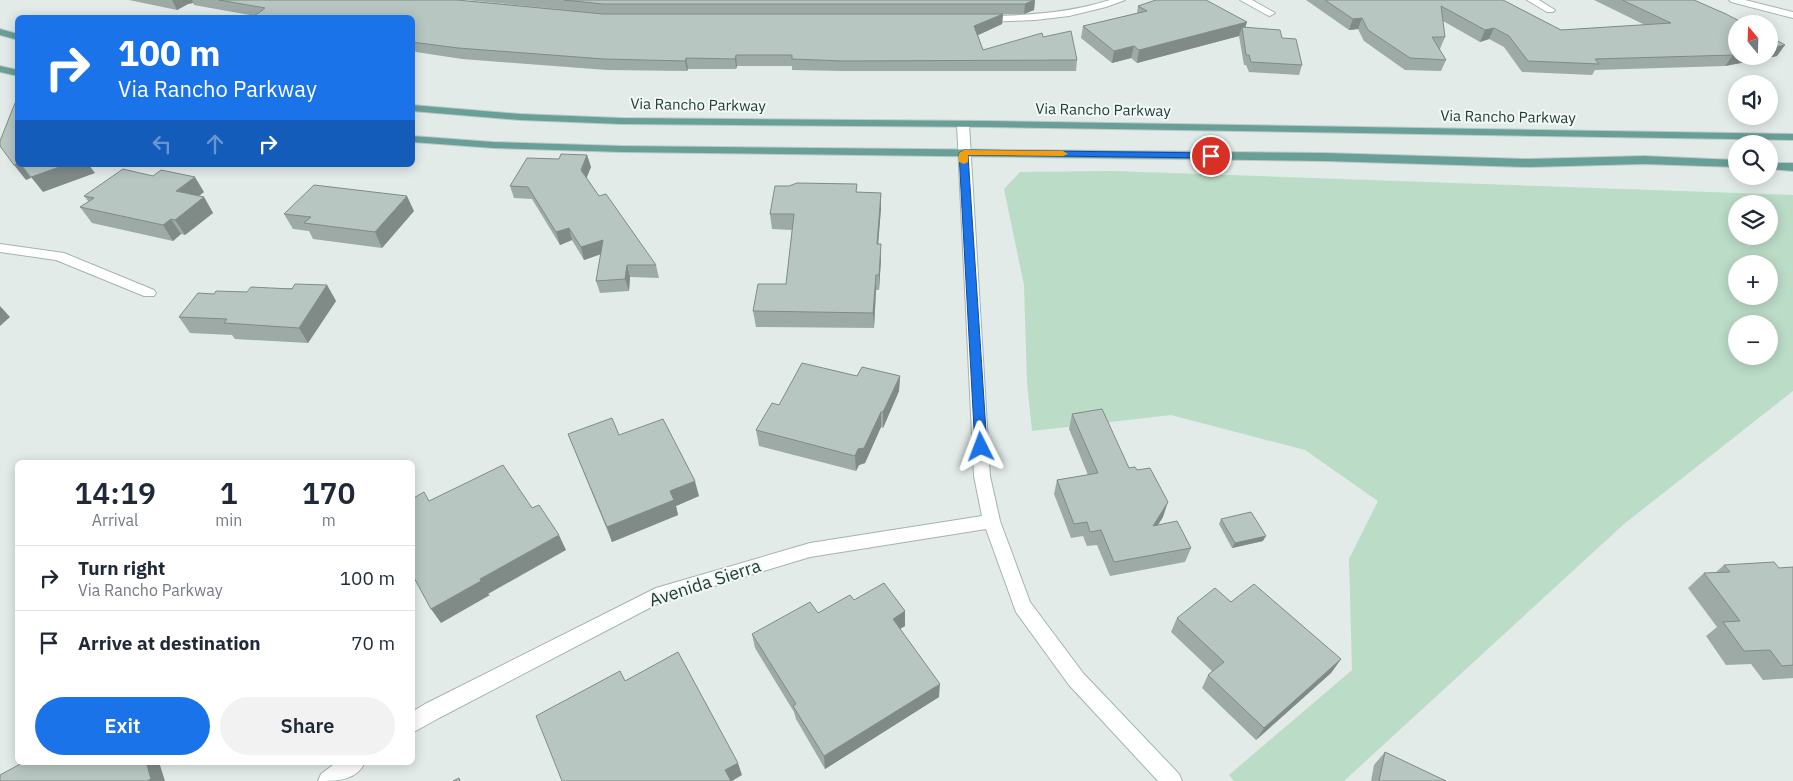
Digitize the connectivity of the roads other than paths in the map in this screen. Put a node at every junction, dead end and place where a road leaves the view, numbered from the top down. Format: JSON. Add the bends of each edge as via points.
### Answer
{"nodes":[{"id":1,"x":1120,"y":0,"type":"edge"},
{"id":2,"x":1245,"y":0,"type":"edge"},
{"id":3,"x":1532,"y":0,"type":"edge"},
{"id":4,"x":1734,"y":0,"type":"edge"},
{"id":5,"x":1755,"y":0,"type":"edge"},
{"id":6,"x":1772,"y":0,"type":"edge"},
{"id":7,"x":1550,"y":10,"type":"dead end"},
{"id":8,"x":1270,"y":13,"type":"dead end"},
{"id":9,"x":1793,"y":13,"type":"edge"},
{"id":10,"x":972,"y":20,"type":"edge"},
{"id":11,"x":0,"y":32,"type":"edge"},
{"id":12,"x":15,"y":35,"type":"edge"},
{"id":13,"x":0,"y":69,"type":"edge"},
{"id":14,"x":15,"y":72,"type":"edge"},
{"id":15,"x":415,"y":108,"type":"edge"},
{"id":16,"x":963,"y":124,"type":"junction"},
{"id":17,"x":1793,"y":137,"type":"edge"},
{"id":18,"x":415,"y":139,"type":"edge"},
{"id":19,"x":964,"y":153,"type":"junction"},
{"id":20,"x":1728,"y":164,"type":"edge"},
{"id":21,"x":1778,"y":166,"type":"edge"},
{"id":22,"x":1793,"y":167,"type":"edge"},
{"id":23,"x":0,"y":248,"type":"edge"},
{"id":24,"x":149,"y":293,"type":"dead end"},
{"id":25,"x":992,"y":520,"type":"junction"},
{"id":26,"x":415,"y":722,"type":"edge"},
{"id":27,"x":352,"y":765,"type":"edge"},
{"id":28,"x":328,"y":781,"type":"edge"},
{"id":29,"x":1172,"y":781,"type":"edge"}],
"edges":[{"from":1,"to":10,"type":"street","via":[[1096,9],[1031,20]]},
{"from":2,"to":8,"type":"street"},
{"from":3,"to":7,"type":"street"},
{"from":4,"to":9,"type":"street"},
{"from":5,"to":9,"type":"street"},
{"from":6,"to":9,"type":"street"},
{"from":11,"to":12,"type":"main road"},
{"from":13,"to":14,"type":"main road"},
{"from":15,"to":16,"type":"main road","name":"Via Rancho Parkway","via":[[612,120]]},
{"from":16,"to":17,"type":"main road","name":"Via Rancho Parkway"},
{"from":16,"to":19,"type":"street"},
{"from":18,"to":19,"type":"main road","via":[[622,149]]},
{"from":19,"to":20,"type":"main road"},
{"from":19,"to":25,"type":"street","via":[[982,476]]},
{"from":21,"to":22,"type":"main road"},
{"from":23,"to":24,"type":"street","via":[[59,256]]},
{"from":25,"to":26,"type":"street","name":"Avenida Sierra","via":[[810,550],[656,596]]},
{"from":25,"to":29,"type":"street","via":[[1022,606],[1076,679]]},
{"from":27,"to":28,"type":"street"}]}
